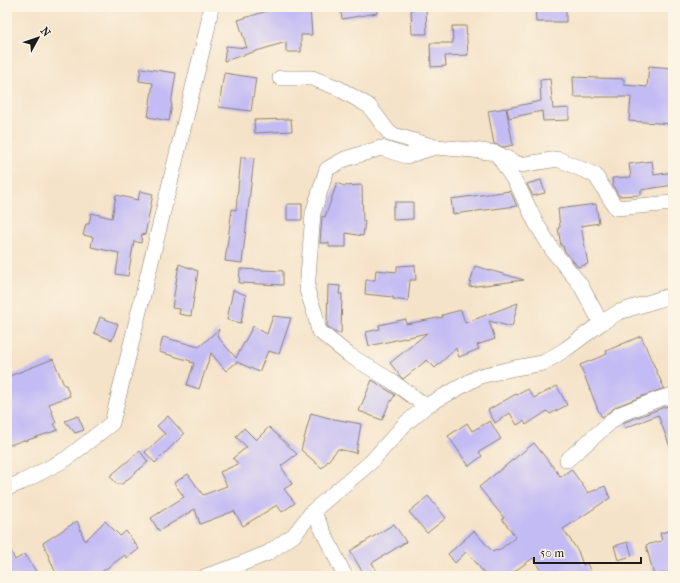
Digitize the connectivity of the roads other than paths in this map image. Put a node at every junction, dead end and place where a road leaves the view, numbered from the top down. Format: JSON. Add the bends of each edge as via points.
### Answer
{"nodes":[{"id":1,"x":211,"y":7,"type":"edge"},
{"id":2,"x":280,"y":78,"type":"dead end"},
{"id":3,"x":435,"y":147,"type":"junction"},
{"id":4,"x":496,"y":153,"type":"junction"},
{"id":5,"x":673,"y":203,"type":"edge"},
{"id":6,"x":673,"y":295,"type":"edge"},
{"id":7,"x":601,"y":323,"type":"junction"},
{"id":8,"x":673,"y":395,"type":"edge"},
{"id":9,"x":426,"y":406,"type":"junction"},
{"id":10,"x":567,"y":460,"type":"dead end"},
{"id":11,"x":7,"y":488,"type":"edge"},
{"id":12,"x":313,"y":511,"type":"junction"},
{"id":13,"x":206,"y":576,"type":"edge"},
{"id":14,"x":345,"y":576,"type":"edge"}],
"edges":[{"from":1,"to":11,"type":"street","via":[[112,423],[66,459]]},
{"from":2,"to":3,"type":"street","via":[[312,78],[338,88],[369,106],[390,134]]},
{"from":3,"to":4,"type":"street"},
{"from":3,"to":9,"type":"street","via":[[406,156],[381,148],[345,159],[327,169],[312,213],[307,290],[318,331],[349,355]]},
{"from":4,"to":5,"type":"street","via":[[520,165],[558,158],[595,175],[616,208]]},
{"from":4,"to":7,"type":"street","via":[[519,188],[553,251],[580,284]]},
{"from":6,"to":7,"type":"street","via":[[619,312]]},
{"from":7,"to":9,"type":"street","via":[[543,363],[480,376]]},
{"from":8,"to":10,"type":"street","via":[[620,414]]},
{"from":9,"to":12,"type":"street","via":[[404,425],[370,462]]},
{"from":12,"to":13,"type":"street","via":[[294,535],[268,553]]},
{"from":12,"to":14,"type":"street"}]}
